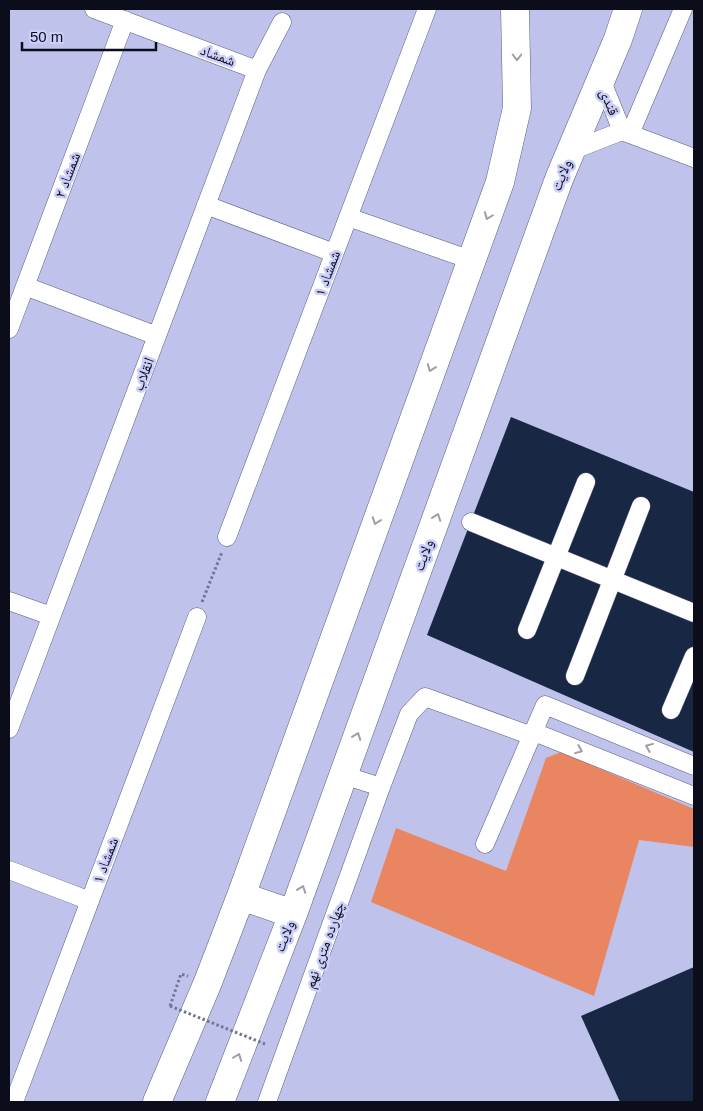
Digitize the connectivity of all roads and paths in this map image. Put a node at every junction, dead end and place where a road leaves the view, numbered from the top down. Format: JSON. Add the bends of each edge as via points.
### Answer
{"nodes":[{"id":1,"x":94,"y":9,"type":"edge"},
{"id":2,"x":426,"y":9,"type":"edge"},
{"id":3,"x":515,"y":9,"type":"edge"},
{"id":4,"x":628,"y":9,"type":"edge"},
{"id":5,"x":683,"y":9,"type":"edge"},
{"id":6,"x":125,"y":20,"type":"junction"},
{"id":7,"x":282,"y":22,"type":"dead end"},
{"id":8,"x":257,"y":70,"type":"junction"},
{"id":9,"x":601,"y":79,"type":"junction"},
{"id":10,"x":626,"y":132,"type":"junction"},
{"id":11,"x":571,"y":151,"type":"junction"},
{"id":12,"x":694,"y":158,"type":"edge"},
{"id":13,"x":206,"y":205,"type":"junction"},
{"id":14,"x":348,"y":216,"type":"junction"},
{"id":15,"x":334,"y":253,"type":"junction"},
{"id":16,"x":470,"y":260,"type":"junction"},
{"id":17,"x":25,"y":286,"type":"junction"},
{"id":18,"x":9,"y":329,"type":"edge"},
{"id":19,"x":157,"y":336,"type":"junction"},
{"id":20,"x":586,"y":482,"type":"dead end"},
{"id":21,"x":641,"y":506,"type":"dead end"},
{"id":22,"x":471,"y":522,"type":"dead end"},
{"id":23,"x":227,"y":537,"type":"joint"},
{"id":24,"x":557,"y":557,"type":"junction"},
{"id":25,"x":612,"y":580,"type":"junction"},
{"id":26,"x":9,"y":601,"type":"edge"},
{"id":27,"x":694,"y":613,"type":"edge"},
{"id":28,"x":51,"y":616,"type":"junction"},
{"id":29,"x":197,"y":617,"type":"joint"},
{"id":30,"x":527,"y":630,"type":"dead end"},
{"id":31,"x":694,"y":656,"type":"edge"},
{"id":32,"x":575,"y":676,"type":"dead end"},
{"id":33,"x":671,"y":710,"type":"dead end"},
{"id":34,"x":9,"y":729,"type":"edge"},
{"id":35,"x":533,"y":734,"type":"junction"},
{"id":36,"x":694,"y":766,"type":"edge"},
{"id":37,"x":343,"y":775,"type":"junction"},
{"id":38,"x":381,"y":787,"type":"junction"},
{"id":39,"x":694,"y":796,"type":"edge"},
{"id":40,"x":485,"y":844,"type":"dead end"},
{"id":41,"x":9,"y":870,"type":"edge"},
{"id":42,"x":241,"y":896,"type":"junction"},
{"id":43,"x":90,"y":901,"type":"junction"},
{"id":44,"x":293,"y":914,"type":"junction"},
{"id":45,"x":181,"y":974,"type":"dead end"},
{"id":46,"x":264,"y":1044,"type":"dead end"},
{"id":47,"x":14,"y":1102,"type":"edge"},
{"id":48,"x":157,"y":1102,"type":"edge"},
{"id":49,"x":220,"y":1102,"type":"edge"},
{"id":50,"x":267,"y":1102,"type":"edge"}],
"edges":[{"from":1,"to":6,"type":"street","name":"شمشاد"},
{"from":2,"to":14,"type":"street","name":"شمشاد ۱"},
{"from":3,"to":16,"type":"main road","one_way":true,"via":[[516,110],[500,182]]},
{"from":4,"to":9,"type":"main road","name":"ولایت"},
{"from":5,"to":10,"type":"street"},
{"from":6,"to":8,"type":"street","name":"شمشاد"},
{"from":6,"to":17,"type":"street","name":"شمشاد ۲"},
{"from":7,"to":8,"type":"street","name":"انقلاب"},
{"from":8,"to":13,"type":"street","name":"انقلاب"},
{"from":9,"to":10,"type":"street","name":"قندی"},
{"from":9,"to":11,"type":"main road","name":"ولایت"},
{"from":10,"to":11,"type":"street","name":"قندی"},
{"from":10,"to":12,"type":"street"},
{"from":37,"to":11,"type":"main road","name":"ولایت","one_way":true},
{"from":13,"to":15,"type":"street"},
{"from":13,"to":19,"type":"street","name":"انقلاب"},
{"from":14,"to":15,"type":"street","name":"شمشاد ۱"},
{"from":14,"to":16,"type":"street"},
{"from":15,"to":23,"type":"street","name":"شمشاد ۱"},
{"from":16,"to":42,"type":"main road","one_way":true},
{"from":17,"to":18,"type":"street","name":"شمشاد ۲"},
{"from":17,"to":19,"type":"street"},
{"from":19,"to":28,"type":"street","name":"انقلاب"},
{"from":20,"to":24,"type":"street"},
{"from":21,"to":25,"type":"street"},
{"from":22,"to":24,"type":"street"},
{"from":23,"to":29,"type":"path"},
{"from":24,"to":25,"type":"street"},
{"from":24,"to":30,"type":"street"},
{"from":25,"to":27,"type":"street"},
{"from":25,"to":32,"type":"street"},
{"from":26,"to":28,"type":"street"},
{"from":28,"to":34,"type":"street","name":"انقلاب"},
{"from":29,"to":43,"type":"street","name":"شمشاد ۱"},
{"from":31,"to":33,"type":"street"},
{"from":36,"to":35,"type":"street","one_way":true,"via":[[546,705]]},
{"from":35,"to":38,"type":"street","name":"چهارده متری نهم","via":[[425,697],[409,714]]},
{"from":35,"to":39,"type":"street","one_way":true},
{"from":35,"to":40,"type":"street"},
{"from":37,"to":38,"type":"street"},
{"from":44,"to":37,"type":"main road","name":"ولایت","one_way":true},
{"from":38,"to":50,"type":"street","name":"چهارده متری نهم"},
{"from":41,"to":43,"type":"street"},
{"from":42,"to":44,"type":"main road"},
{"from":42,"to":48,"type":"main road"},
{"from":43,"to":47,"type":"street","name":"شمشاد ۱"},
{"from":49,"to":44,"type":"main road","name":"ولایت","one_way":true},
{"from":45,"to":46,"type":"path","bridge":true,"via":[[170,1006]]}]}
